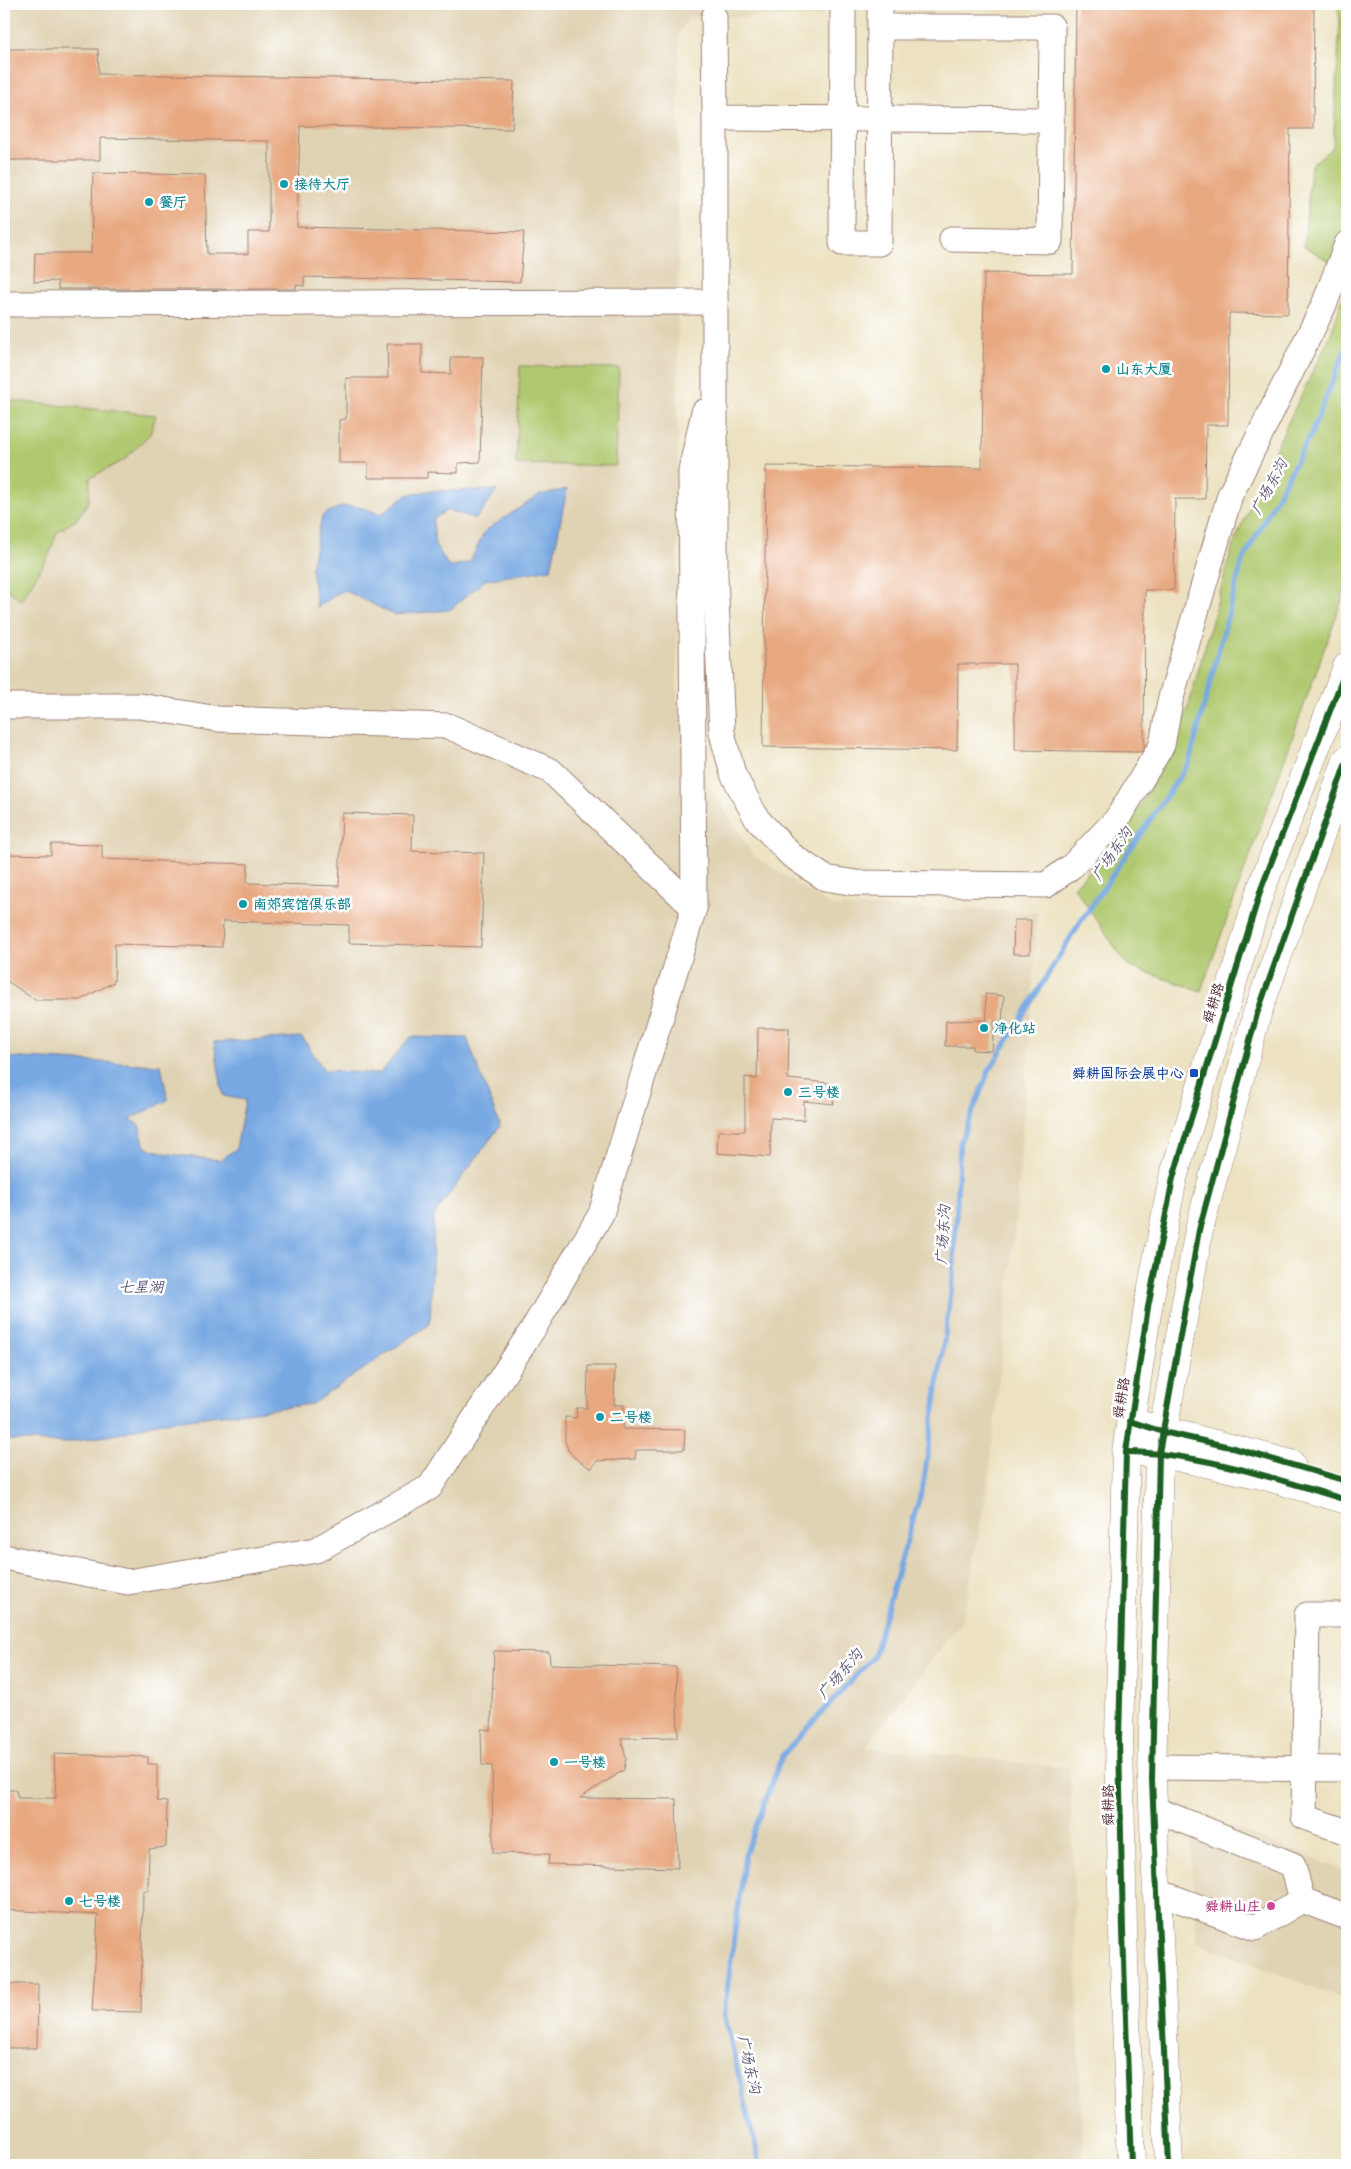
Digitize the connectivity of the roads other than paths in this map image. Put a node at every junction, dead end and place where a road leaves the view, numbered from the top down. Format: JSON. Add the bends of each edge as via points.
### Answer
{"nodes":[{"id":1,"x":843,"y":4,"type":"edge"},
{"id":2,"x":880,"y":15,"type":"edge"},
{"id":3,"x":714,"y":17,"type":"dead end"},
{"id":4,"x":715,"y":118,"type":"junction"},
{"id":5,"x":843,"y":118,"type":"junction"},
{"id":6,"x":880,"y":118,"type":"junction"},
{"id":7,"x":1051,"y":120,"type":"junction"},
{"id":8,"x":952,"y":239,"type":"dead end"},
{"id":9,"x":1347,"y":244,"type":"edge"},
{"id":10,"x":715,"y":302,"type":"junction"},
{"id":11,"x":4,"y":304,"type":"edge"},
{"id":12,"x":715,"y":365,"type":"junction"},
{"id":13,"x":1347,"y":667,"type":"edge"},
{"id":14,"x":4,"y":706,"type":"edge"},
{"id":15,"x":1347,"y":760,"type":"edge"},
{"id":16,"x":694,"y":908,"type":"junction"},
{"id":17,"x":1130,"y":1421,"type":"junction"},
{"id":18,"x":1161,"y":1442,"type":"junction"},
{"id":19,"x":1126,"y":1452,"type":"junction"},
{"id":20,"x":1347,"y":1481,"type":"edge"},
{"id":21,"x":1347,"y":1500,"type":"edge"},
{"id":22,"x":4,"y":1557,"type":"edge"},
{"id":23,"x":1347,"y":1615,"type":"edge"},
{"id":24,"x":1153,"y":1767,"type":"junction"},
{"id":25,"x":1305,"y":1768,"type":"junction"},
{"id":26,"x":1347,"y":1769,"type":"edge"},
{"id":27,"x":1154,"y":1809,"type":"junction"},
{"id":28,"x":1347,"y":1832,"type":"edge"},
{"id":29,"x":1158,"y":1892,"type":"junction"},
{"id":30,"x":1302,"y":1900,"type":"junction"},
{"id":31,"x":1347,"y":1917,"type":"edge"},
{"id":32,"x":1131,"y":2165,"type":"edge"},
{"id":33,"x":1169,"y":2165,"type":"edge"}],
"edges":[{"from":1,"to":5,"type":"street"},
{"from":2,"to":6,"type":"street"},
{"from":2,"to":7,"type":"street","via":[[1052,27]]},
{"from":3,"to":4,"type":"street"},
{"from":4,"to":5,"type":"street"},
{"from":4,"to":10,"type":"street"},
{"from":5,"to":6,"type":"street"},
{"from":5,"to":6,"type":"street","via":[[842,243],[879,243]]},
{"from":6,"to":7,"type":"street"},
{"from":7,"to":8,"type":"street","via":[[1050,241]]},
{"from":9,"to":12,"type":"street","via":[[1324,305],[1230,495],[1170,701],[1162,745],[1117,819],[1072,866],[1046,885],[856,883],[825,878],[791,855],[757,819],[733,774],[722,733],[715,576]]},
{"from":10,"to":11,"type":"street"},
{"from":10,"to":12,"type":"street"},
{"from":12,"to":16,"type":"street","via":[[691,471]]},
{"from":13,"to":17,"type":"main road","name":"舜耕路","via":[[1261,889],[1173,1178]]},
{"from":14,"to":16,"type":"street","via":[[140,706],[218,719],[448,726],[550,771]]},
{"from":15,"to":18,"type":"main road","via":[[1257,1014],[1200,1230]]},
{"from":16,"to":22,"type":"street","via":[[601,1214],[534,1328],[430,1487],[316,1550],[128,1582]]},
{"from":17,"to":18,"type":"main road"},
{"from":17,"to":19,"type":"main road","name":"舜耕路"},
{"from":18,"to":19,"type":"main road"},
{"from":18,"to":20,"type":"main road","via":[[1230,1446]]},
{"from":18,"to":21,"type":"main road"},
{"from":18,"to":24,"type":"main road"},
{"from":19,"to":32,"type":"main road","name":"舜耕路","via":[[1119,1739]]},
{"from":23,"to":25,"type":"street","via":[[1308,1615]]},
{"from":24,"to":25,"type":"street"},
{"from":24,"to":27,"type":"main road"},
{"from":25,"to":26,"type":"street"},
{"from":25,"to":28,"type":"street","via":[[1304,1817]]},
{"from":27,"to":29,"type":"main road"},
{"from":27,"to":30,"type":"street","via":[[1293,1865]]},
{"from":29,"to":30,"type":"street","via":[[1255,1928]]},
{"from":29,"to":33,"type":"main road"},
{"from":30,"to":31,"type":"street"}]}
